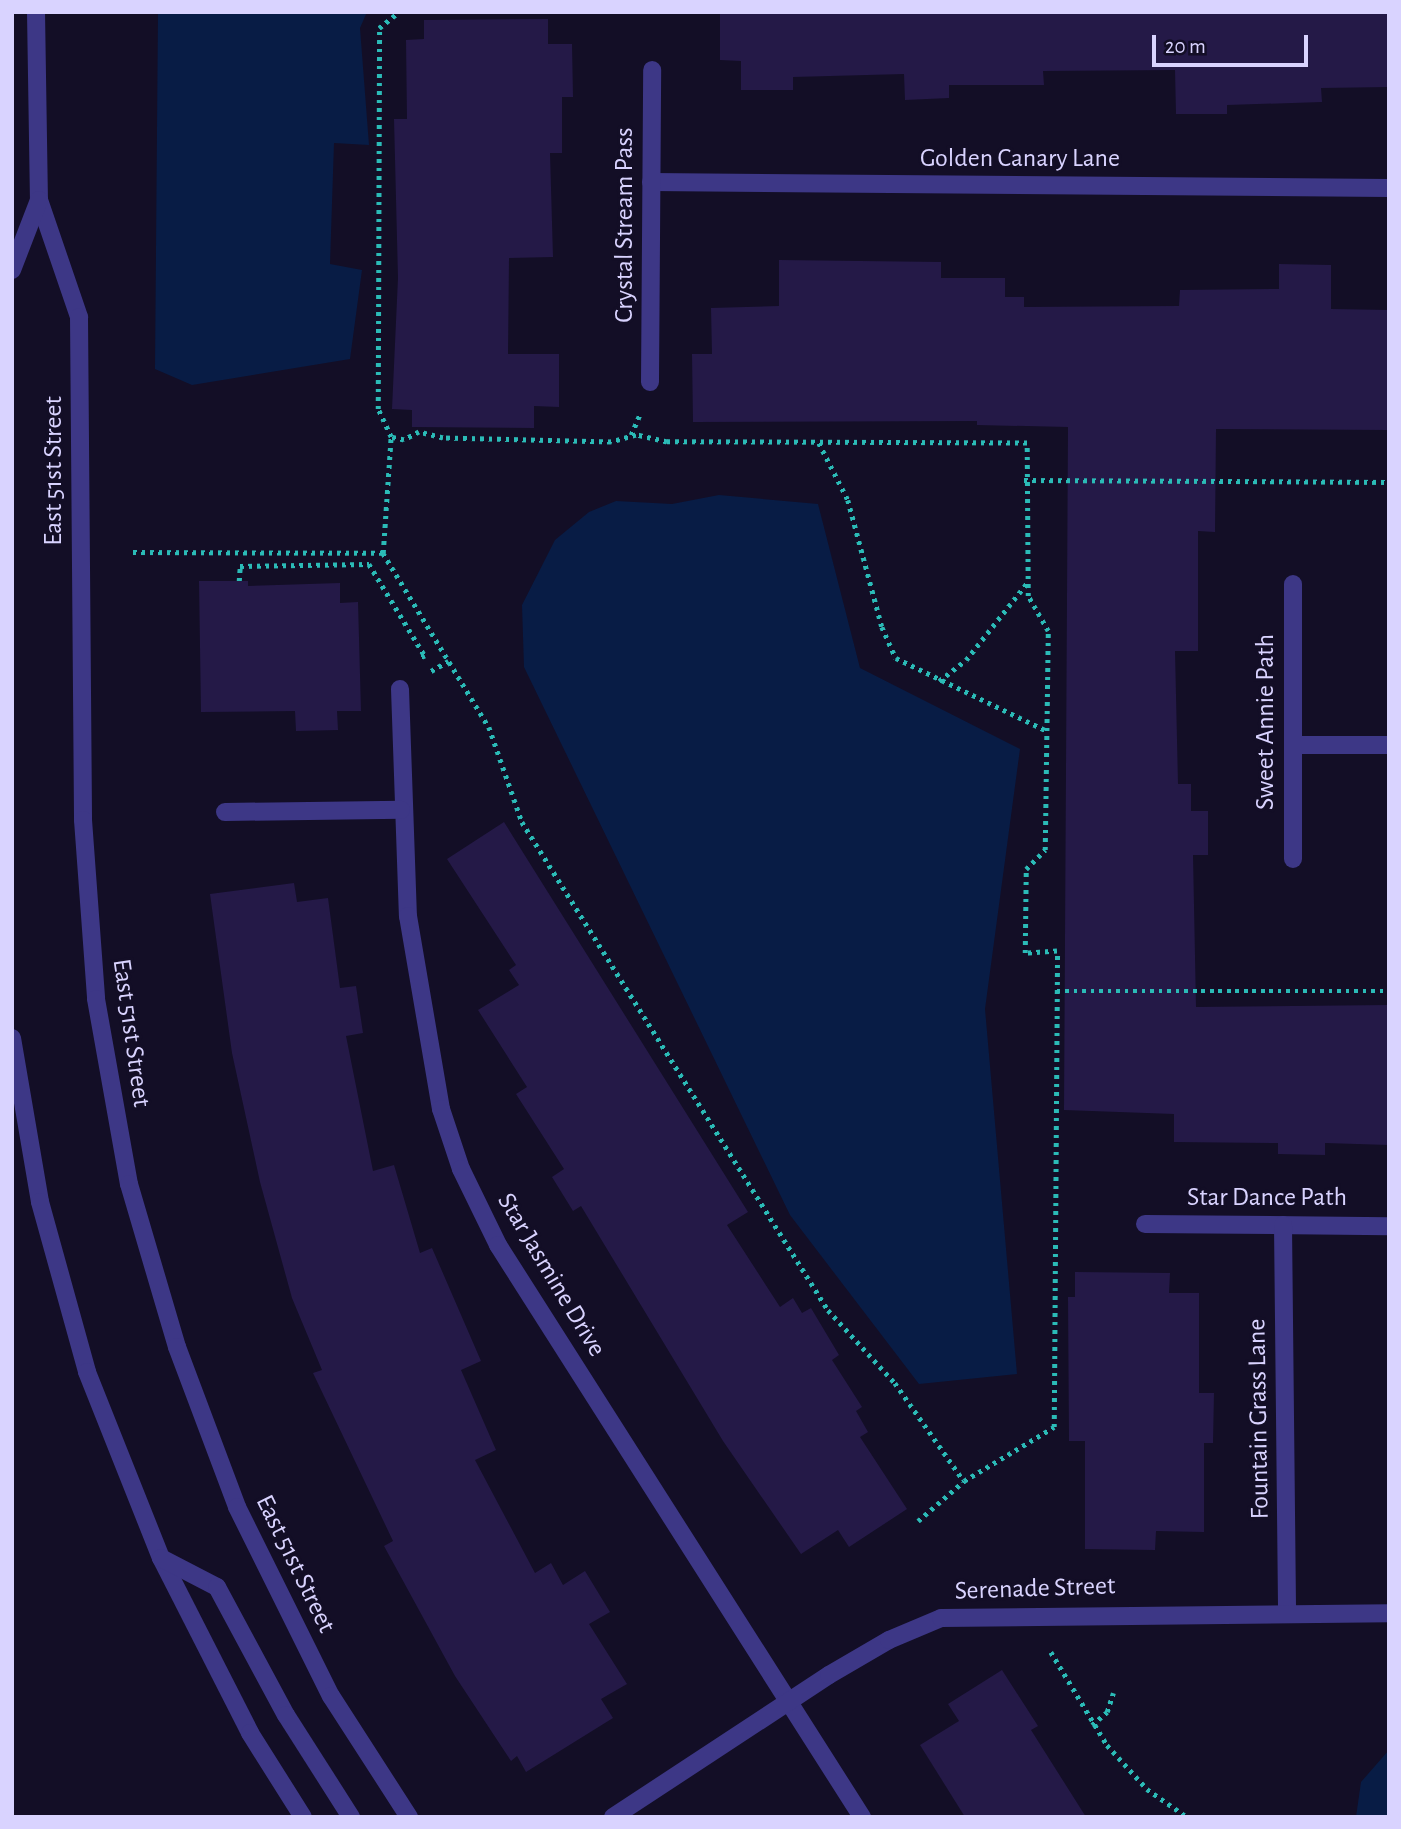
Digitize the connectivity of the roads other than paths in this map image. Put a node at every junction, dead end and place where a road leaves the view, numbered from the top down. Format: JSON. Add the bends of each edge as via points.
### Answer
{"nodes":[{"id":1,"x":36,"y":12,"type":"edge"},
{"id":2,"x":652,"y":70,"type":"dead end"},
{"id":3,"x":651,"y":182,"type":"junction"},
{"id":4,"x":1389,"y":188,"type":"edge"},
{"id":5,"x":39,"y":200,"type":"junction"},
{"id":6,"x":12,"y":270,"type":"edge"},
{"id":7,"x":650,"y":382,"type":"dead end"},
{"id":8,"x":1293,"y":584,"type":"dead end"},
{"id":9,"x":400,"y":690,"type":"dead end"},
{"id":10,"x":1293,"y":745,"type":"junction"},
{"id":11,"x":1389,"y":745,"type":"edge"},
{"id":12,"x":401,"y":810,"type":"junction"},
{"id":13,"x":226,"y":812,"type":"dead end"},
{"id":14,"x":1293,"y":859,"type":"dead end"},
{"id":15,"x":12,"y":1038,"type":"edge"},
{"id":16,"x":1145,"y":1224,"type":"dead end"},
{"id":17,"x":1283,"y":1225,"type":"junction"},
{"id":18,"x":1389,"y":1226,"type":"edge"},
{"id":19,"x":161,"y":1558,"type":"junction"},
{"id":20,"x":1287,"y":1612,"type":"junction"},
{"id":21,"x":1389,"y":1613,"type":"edge"},
{"id":22,"x":786,"y":1702,"type":"junction"},
{"id":23,"x":303,"y":1817,"type":"edge"},
{"id":24,"x":351,"y":1817,"type":"edge"},
{"id":25,"x":409,"y":1817,"type":"edge"},
{"id":26,"x":613,"y":1817,"type":"edge"},
{"id":27,"x":862,"y":1817,"type":"edge"}],
"edges":[{"from":1,"to":5,"type":"street","name":"East 51st Street"},
{"from":2,"to":3,"type":"street","name":"Crystal Stream Pass"},
{"from":3,"to":4,"type":"street","name":"Golden Canary Lane"},
{"from":3,"to":7,"type":"street","name":"Crystal Stream Pass"},
{"from":5,"to":6,"type":"street","name":"East 51st Street"},
{"from":5,"to":25,"type":"street","name":"East 51st Street","via":[[79,317],[83,820],[96,999],[129,1184],[177,1347],[237,1507],[331,1696]]},
{"from":8,"to":10,"type":"street","name":"Sweet Annie Path"},
{"from":9,"to":12,"type":"street","name":"Star Jasmine Drive"},
{"from":10,"to":11,"type":"street"},
{"from":10,"to":14,"type":"street","name":"Sweet Annie Path"},
{"from":12,"to":13,"type":"street"},
{"from":12,"to":22,"type":"street","name":"Star Jasmine Drive","via":[[408,916],[421,1010],[441,1109],[461,1169],[498,1245]]},
{"from":15,"to":19,"type":"street","via":[[40,1202],[87,1373]]},
{"from":16,"to":17,"type":"street","name":"Star Dance Path"},
{"from":17,"to":18,"type":"street","name":"Star Dance Path"},
{"from":17,"to":20,"type":"street","name":"Fountain Grass Lane"},
{"from":19,"to":23,"type":"street","via":[[250,1733]]},
{"from":19,"to":24,"type":"street","via":[[217,1587],[286,1716]]},
{"from":20,"to":21,"type":"street","name":"Serenade Street"},
{"from":20,"to":22,"type":"street","name":"Serenade Street","via":[[941,1618],[889,1640]]},
{"from":22,"to":26,"type":"street","name":"Serenade Street"},
{"from":22,"to":27,"type":"street","name":"Star Jasmine Drive"}]}
